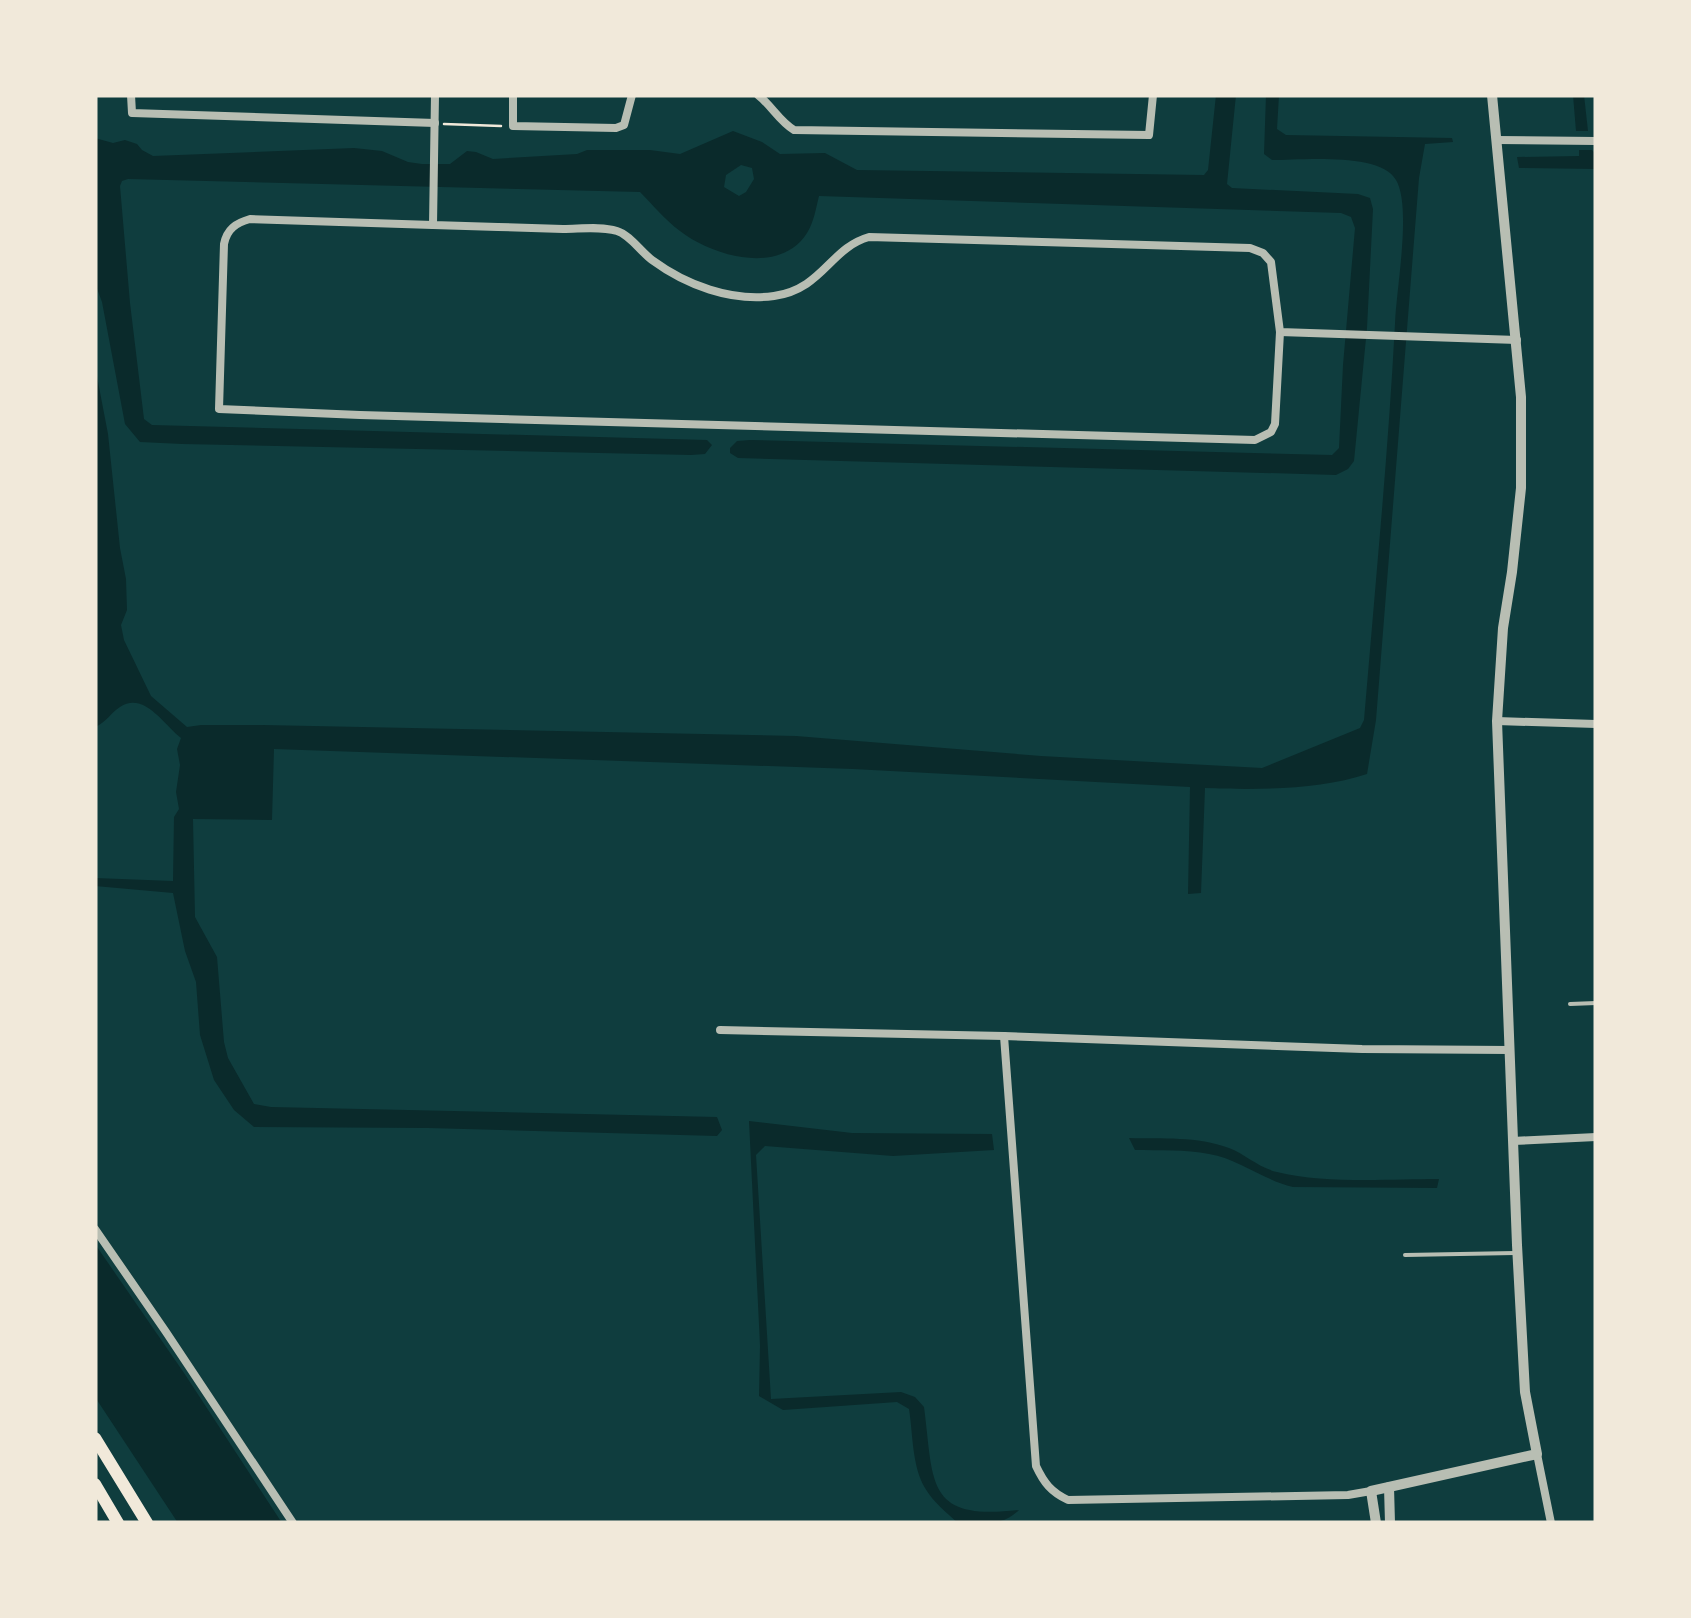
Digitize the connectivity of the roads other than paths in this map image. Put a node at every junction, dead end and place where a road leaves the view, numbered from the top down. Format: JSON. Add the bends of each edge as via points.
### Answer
{"nodes":[{"id":1,"x":130,"y":95,"type":"edge"},
{"id":2,"x":435,"y":95,"type":"edge"},
{"id":3,"x":513,"y":95,"type":"edge"},
{"id":4,"x":632,"y":95,"type":"edge"},
{"id":5,"x":758,"y":95,"type":"edge"},
{"id":6,"x":1153,"y":95,"type":"edge"},
{"id":7,"x":1492,"y":95,"type":"edge"},
{"id":8,"x":434,"y":123,"type":"junction"},
{"id":9,"x":1497,"y":140,"type":"junction"},
{"id":10,"x":1596,"y":141,"type":"edge"},
{"id":11,"x":433,"y":225,"type":"junction"},
{"id":12,"x":1280,"y":332,"type":"junction"},
{"id":13,"x":1517,"y":340,"type":"junction"},
{"id":14,"x":1497,"y":721,"type":"junction"},
{"id":15,"x":1596,"y":724,"type":"edge"},
{"id":16,"x":1570,"y":1004,"type":"dead end"},
{"id":17,"x":1596,"y":1004,"type":"edge"},
{"id":18,"x":720,"y":1030,"type":"dead end"},
{"id":19,"x":1004,"y":1036,"type":"junction"},
{"id":20,"x":1510,"y":1050,"type":"junction"},
{"id":21,"x":1596,"y":1138,"type":"edge"},
{"id":22,"x":1513,"y":1141,"type":"junction"},
{"id":23,"x":95,"y":1229,"type":"edge"},
{"id":24,"x":1517,"y":1253,"type":"junction"},
{"id":25,"x":1404,"y":1255,"type":"dead end"},
{"id":26,"x":95,"y":1438,"type":"edge"},
{"id":27,"x":1537,"y":1454,"type":"junction"},
{"id":28,"x":95,"y":1484,"type":"edge"},
{"id":29,"x":1388,"y":1487,"type":"junction"},
{"id":30,"x":1371,"y":1491,"type":"junction"},
{"id":31,"x":118,"y":1523,"type":"edge"},
{"id":32,"x":147,"y":1523,"type":"edge"},
{"id":33,"x":292,"y":1523,"type":"edge"},
{"id":34,"x":1376,"y":1523,"type":"edge"},
{"id":35,"x":1390,"y":1523,"type":"edge"},
{"id":36,"x":1551,"y":1523,"type":"edge"}],
"edges":[{"from":1,"to":8,"type":"street","via":[[132,113]]},
{"from":2,"to":8,"type":"street"},
{"from":3,"to":4,"type":"street","via":[[508,126],[620,127]]},
{"from":5,"to":6,"type":"street","via":[[794,130],[1149,135]]},
{"from":7,"to":9,"type":"street"},
{"from":8,"to":11,"type":"street"},
{"from":9,"to":10,"type":"street"},
{"from":9,"to":13,"type":"street"},
{"from":11,"to":12,"type":"street","via":[[617,231],[693,283],[759,297],[808,284],[849,246],[870,238],[1250,248],[1271,262]]},
{"from":11,"to":12,"type":"street","via":[[250,219],[233,226],[224,244],[219,409],[1255,440],[1275,424]]},
{"from":12,"to":13,"type":"street"},
{"from":13,"to":14,"type":"street","via":[[1521,488]]},
{"from":14,"to":15,"type":"street"},
{"from":14,"to":20,"type":"street"},
{"from":16,"to":17,"type":"lane"},
{"from":18,"to":19,"type":"street"},
{"from":19,"to":20,"type":"street"},
{"from":19,"to":30,"type":"street","via":[[1036,1466],[1043,1481],[1068,1500]]},
{"from":20,"to":22,"type":"street"},
{"from":21,"to":22,"type":"street"},
{"from":22,"to":24,"type":"street"},
{"from":23,"to":33,"type":"street"},
{"from":24,"to":25,"type":"lane"},
{"from":24,"to":27,"type":"street","via":[[1525,1392]]},
{"from":26,"to":32,"type":"highway"},
{"from":27,"to":29,"type":"street"},
{"from":27,"to":36,"type":"street"},
{"from":28,"to":31,"type":"highway"},
{"from":29,"to":30,"type":"street"},
{"from":29,"to":35,"type":"street"},
{"from":30,"to":34,"type":"street"}]}
